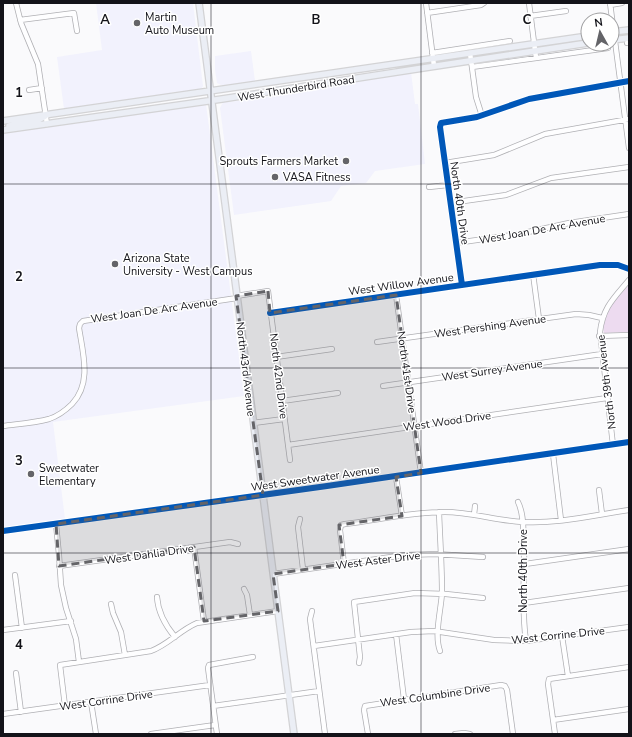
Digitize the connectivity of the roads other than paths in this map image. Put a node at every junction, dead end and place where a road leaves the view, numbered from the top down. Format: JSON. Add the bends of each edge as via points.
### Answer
{"nodes":[{"id":1,"x":16,"y":3,"type":"edge"},
{"id":2,"x":199,"y":3,"type":"edge"},
{"id":3,"x":426,"y":3,"type":"edge"},
{"id":4,"x":484,"y":3,"type":"edge"},
{"id":5,"x":529,"y":3,"type":"edge"},
{"id":6,"x":622,"y":3,"type":"edge"},
{"id":7,"x":610,"y":4,"type":"edge"},
{"id":8,"x":566,"y":11,"type":"dead end"},
{"id":9,"x":427,"y":13,"type":"junction"},
{"id":10,"x":530,"y":16,"type":"junction"},
{"id":11,"x":20,"y":20,"type":"junction"},
{"id":12,"x":77,"y":31,"type":"dead end"},
{"id":13,"x":580,"y":37,"type":"edge"},
{"id":14,"x":510,"y":41,"type":"dead end"},
{"id":15,"x":502,"y":42,"type":"junction"},
{"id":16,"x":30,"y":44,"type":"junction"},
{"id":17,"x":534,"y":44,"type":"junction"},
{"id":18,"x":580,"y":44,"type":"edge"},
{"id":19,"x":25,"y":46,"type":"dead end"},
{"id":20,"x":507,"y":48,"type":"junction"},
{"id":21,"x":580,"y":50,"type":"edge"},
{"id":22,"x":535,"y":51,"type":"junction"},
{"id":23,"x":616,"y":52,"type":"edge"},
{"id":24,"x":470,"y":53,"type":"junction"},
{"id":25,"x":433,"y":56,"type":"junction"},
{"id":26,"x":536,"y":58,"type":"junction"},
{"id":27,"x":471,"y":60,"type":"junction"},
{"id":28,"x":434,"y":66,"type":"junction"},
{"id":29,"x":472,"y":67,"type":"junction"},
{"id":30,"x":629,"y":81,"type":"edge"},
{"id":31,"x":621,"y":82,"type":"junction"},
{"id":32,"x":42,"y":88,"type":"junction"},
{"id":33,"x":29,"y":90,"type":"dead end"},
{"id":34,"x":211,"y":92,"type":"junction"},
{"id":35,"x":212,"y":101,"type":"junction"},
{"id":36,"x":99,"y":108,"type":"junction"},
{"id":37,"x":45,"y":115,"type":"junction"},
{"id":38,"x":100,"y":116,"type":"junction"},
{"id":39,"x":482,"y":116,"type":"junction"},
{"id":40,"x":627,"y":120,"type":"edge"},
{"id":41,"x":3,"y":121,"type":"edge"},
{"id":42,"x":46,"y":124,"type":"junction"},
{"id":43,"x":3,"y":129,"type":"edge"},
{"id":44,"x":629,"y":148,"type":"edge"},
{"id":45,"x":445,"y":163,"type":"junction"},
{"id":46,"x":629,"y":167,"type":"edge"},
{"id":47,"x":448,"y":185,"type":"junction"},
{"id":48,"x":429,"y":188,"type":"dead end"},
{"id":49,"x":450,"y":203,"type":"junction"},
{"id":50,"x":629,"y":214,"type":"edge"},
{"id":51,"x":456,"y":243,"type":"junction"},
{"id":52,"x":629,"y":269,"type":"edge"},
{"id":53,"x":533,"y":274,"type":"junction"},
{"id":54,"x":629,"y":280,"type":"edge"},
{"id":55,"x":462,"y":285,"type":"junction"},
{"id":56,"x":268,"y":291,"type":"joint"},
{"id":57,"x":396,"y":295,"type":"junction"},
{"id":58,"x":237,"y":297,"type":"junction"},
{"id":59,"x":270,"y":313,"type":"junction"},
{"id":60,"x":602,"y":318,"type":"junction"},
{"id":61,"x":539,"y":319,"type":"junction"},
{"id":62,"x":629,"y":335,"type":"edge"},
{"id":63,"x":599,"y":336,"type":"junction"},
{"id":64,"x":402,"y":339,"type":"junction"},
{"id":65,"x":377,"y":342,"type":"dead end"},
{"id":66,"x":332,"y":349,"type":"dead end"},
{"id":67,"x":602,"y":354,"type":"junction"},
{"id":68,"x":276,"y":357,"type":"junction"},
{"id":69,"x":408,"y":383,"type":"junction"},
{"id":70,"x":383,"y":386,"type":"dead end"},
{"id":71,"x":338,"y":393,"type":"dead end"},
{"id":72,"x":607,"y":398,"type":"junction"},
{"id":73,"x":282,"y":401,"type":"junction"},
{"id":74,"x":284,"y":419,"type":"junction"},
{"id":75,"x":253,"y":423,"type":"junction"},
{"id":76,"x":3,"y":426,"type":"edge"},
{"id":77,"x":414,"y":426,"type":"junction"},
{"id":78,"x":629,"y":442,"type":"edge"},
{"id":79,"x":288,"y":445,"type":"junction"},
{"id":80,"x":613,"y":445,"type":"junction"},
{"id":81,"x":553,"y":454,"type":"junction"},
{"id":82,"x":290,"y":460,"type":"dead end"},
{"id":83,"x":421,"y":473,"type":"junction"},
{"id":84,"x":396,"y":476,"type":"junction"},
{"id":85,"x":599,"y":490,"type":"dead end"},
{"id":86,"x":263,"y":495,"type":"junction"},
{"id":87,"x":518,"y":502,"type":"dead end"},
{"id":88,"x":475,"y":506,"type":"dead end"},
{"id":89,"x":629,"y":510,"type":"edge"},
{"id":90,"x":439,"y":512,"type":"junction"},
{"id":91,"x":474,"y":514,"type":"junction"},
{"id":92,"x":602,"y":514,"type":"junction"},
{"id":93,"x":402,"y":516,"type":"junction"},
{"id":94,"x":300,"y":519,"type":"dead end"},
{"id":95,"x":561,"y":520,"type":"junction"},
{"id":96,"x":523,"y":522,"type":"junction"},
{"id":97,"x":56,"y":524,"type":"junction"},
{"id":98,"x":3,"y":531,"type":"edge"},
{"id":99,"x":238,"y":544,"type":"dead end"},
{"id":100,"x":194,"y":547,"type":"junction"},
{"id":101,"x":629,"y":549,"type":"edge"},
{"id":102,"x":441,"y":554,"type":"junction"},
{"id":103,"x":483,"y":557,"type":"dead end"},
{"id":104,"x":344,"y":564,"type":"junction"},
{"id":105,"x":525,"y":564,"type":"junction"},
{"id":106,"x":60,"y":566,"type":"junction"},
{"id":107,"x":303,"y":570,"type":"junction"},
{"id":108,"x":273,"y":574,"type":"junction"},
{"id":109,"x":15,"y":575,"type":"dead end"},
{"id":110,"x":629,"y":588,"type":"edge"},
{"id":111,"x":244,"y":589,"type":"dead end"},
{"id":112,"x":442,"y":594,"type":"junction"},
{"id":113,"x":157,"y":597,"type":"dead end"},
{"id":114,"x":483,"y":598,"type":"dead end"},
{"id":115,"x":524,"y":603,"type":"junction"},
{"id":116,"x":111,"y":604,"type":"dead end"},
{"id":117,"x":278,"y":611,"type":"junction"},
{"id":118,"x":312,"y":611,"type":"dead end"},
{"id":119,"x":250,"y":615,"type":"junction"},
{"id":120,"x":71,"y":621,"type":"junction"},
{"id":121,"x":204,"y":621,"type":"junction"},
{"id":122,"x":629,"y":626,"type":"edge"},
{"id":123,"x":22,"y":628,"type":"junction"},
{"id":124,"x":3,"y":630,"type":"edge"},
{"id":125,"x":439,"y":632,"type":"junction"},
{"id":126,"x":396,"y":634,"type":"junction"},
{"id":127,"x":562,"y":636,"type":"junction"},
{"id":128,"x":175,"y":637,"type":"junction"},
{"id":129,"x":486,"y":639,"type":"junction"},
{"id":130,"x":358,"y":640,"type":"junction"},
{"id":131,"x":526,"y":641,"type":"junction"},
{"id":132,"x":485,"y":645,"type":"dead end"},
{"id":133,"x":314,"y":646,"type":"junction"},
{"id":134,"x":440,"y":651,"type":"dead end"},
{"id":135,"x":125,"y":655,"type":"junction"},
{"id":136,"x":253,"y":657,"type":"dead end"},
{"id":137,"x":79,"y":662,"type":"junction"},
{"id":138,"x":359,"y":663,"type":"dead end"},
{"id":139,"x":629,"y":667,"type":"edge"},
{"id":140,"x":16,"y":673,"type":"dead end"},
{"id":141,"x":568,"y":676,"type":"junction"},
{"id":142,"x":210,"y":685,"type":"junction"},
{"id":143,"x":319,"y":690,"type":"junction"},
{"id":144,"x":289,"y":695,"type":"junction"},
{"id":145,"x":404,"y":699,"type":"junction"},
{"id":146,"x":91,"y":702,"type":"junction"},
{"id":147,"x":65,"y":706,"type":"junction"},
{"id":148,"x":213,"y":706,"type":"junction"},
{"id":149,"x":629,"y":709,"type":"edge"},
{"id":150,"x":21,"y":712,"type":"junction"},
{"id":151,"x":3,"y":714,"type":"edge"},
{"id":152,"x":553,"y":720,"type":"junction"},
{"id":153,"x":216,"y":725,"type":"junction"},
{"id":154,"x":470,"y":733,"type":"edge"},
{"id":155,"x":96,"y":734,"type":"edge"},
{"id":156,"x":151,"y":734,"type":"edge"},
{"id":157,"x":217,"y":734,"type":"edge"},
{"id":158,"x":294,"y":734,"type":"edge"},
{"id":159,"x":326,"y":734,"type":"edge"},
{"id":160,"x":368,"y":734,"type":"edge"},
{"id":161,"x":455,"y":734,"type":"edge"},
{"id":162,"x":513,"y":734,"type":"edge"},
{"id":163,"x":555,"y":734,"type":"edge"}],
"edges":[{"from":1,"to":11,"type":"street"},
{"from":2,"to":34,"type":"main road","name":"North 43rd Avenue"},
{"from":3,"to":9,"type":"street"},
{"from":4,"to":9,"type":"street"},
{"from":5,"to":10,"type":"street"},
{"from":6,"to":7,"type":"street"},
{"from":8,"to":10,"type":"street"},
{"from":9,"to":25,"type":"street"},
{"from":10,"to":17,"type":"street"},
{"from":11,"to":12,"type":"street","via":[[74,14]]},
{"from":11,"to":16,"type":"street"},
{"from":13,"to":17,"type":"main road","name":"West Thunderbird Road"},
{"from":14,"to":15,"type":"street","name":"West Thunderbird Road"},
{"from":15,"to":20,"type":"street"},
{"from":15,"to":25,"type":"street","name":"West Thunderbird Road"},
{"from":16,"to":19,"type":"street"},
{"from":16,"to":32,"type":"street","via":[[38,64]]},
{"from":17,"to":20,"type":"main road","name":"West Thunderbird Road"},
{"from":17,"to":22,"type":"street"},
{"from":18,"to":22,"type":"main road","name":"West Thunderbird Road"},
{"from":20,"to":24,"type":"main road","name":"West Thunderbird Road"},
{"from":21,"to":26,"type":"street"},
{"from":22,"to":26,"type":"street"},
{"from":22,"to":27,"type":"main road","name":"West Thunderbird Road"},
{"from":23,"to":31,"type":"street"},
{"from":24,"to":25,"type":"main road","name":"West Thunderbird Road"},
{"from":24,"to":27,"type":"street"},
{"from":25,"to":28,"type":"street"},
{"from":25,"to":34,"type":"main road","name":"West Thunderbird Road"},
{"from":26,"to":29,"type":"street"},
{"from":27,"to":28,"type":"main road","name":"West Thunderbird Road"},
{"from":27,"to":29,"type":"street"},
{"from":28,"to":35,"type":"main road","name":"West Thunderbird Road"},
{"from":29,"to":39,"type":"street"},
{"from":30,"to":31,"type":"street"},
{"from":31,"to":39,"type":"street","via":[[530,99]]},
{"from":31,"to":40,"type":"street"},
{"from":32,"to":33,"type":"street"},
{"from":32,"to":37,"type":"street"},
{"from":34,"to":35,"type":"main road","name":"North 43rd Avenue"},
{"from":34,"to":36,"type":"main road","name":"West Thunderbird Road"},
{"from":35,"to":38,"type":"main road","name":"West Thunderbird Road"},
{"from":35,"to":58,"type":"main road","name":"North 43rd Avenue"},
{"from":36,"to":37,"type":"main road","name":"West Thunderbird Road"},
{"from":36,"to":38,"type":"main road"},
{"from":37,"to":41,"type":"main road","name":"West Thunderbird Road"},
{"from":37,"to":42,"type":"street"},
{"from":37,"to":43,"type":"main road","via":[[38,120]]},
{"from":38,"to":42,"type":"main road","name":"West Thunderbird Road"},
{"from":39,"to":45,"type":"street","name":"North 40th Drive","via":[[441,123]]},
{"from":40,"to":44,"type":"street"},
{"from":40,"to":45,"type":"street","via":[[545,134],[494,155]]},
{"from":42,"to":43,"type":"main road","name":"West Thunderbird Road"},
{"from":45,"to":47,"type":"street","name":"North 40th Drive"},
{"from":46,"to":49,"type":"street","via":[[551,178],[506,195]]},
{"from":47,"to":48,"type":"street"},
{"from":47,"to":49,"type":"street","name":"North 40th Drive"},
{"from":49,"to":51,"type":"street","name":"North 40th Drive"},
{"from":50,"to":51,"type":"street","name":"West Joan De Arc Avenue"},
{"from":51,"to":55,"type":"street","name":"North 40th Drive"},
{"from":52,"to":53,"type":"street","name":"West Willow Avenue","via":[[606,264]]},
{"from":53,"to":55,"type":"street","name":"West Willow Avenue"},
{"from":53,"to":61,"type":"street"},
{"from":54,"to":60,"type":"street","name":"North 39th Avenue","via":[[609,304]]},
{"from":55,"to":57,"type":"street","name":"West Willow Avenue"},
{"from":56,"to":58,"type":"street","name":"West Joan De Arc Avenue"},
{"from":56,"to":59,"type":"street","name":"North 42nd Drive"},
{"from":57,"to":59,"type":"street","name":"West Willow Avenue"},
{"from":57,"to":64,"type":"street","name":"North 41st Drive"},
{"from":58,"to":75,"type":"main road","name":"North 43rd Avenue"},
{"from":58,"to":76,"type":"street","name":"West Joan De Arc Avenue","via":[[81,322],[79,328],[84,369],[82,386],[74,402],[66,410],[47,420]]},
{"from":59,"to":68,"type":"street","name":"North 42nd Drive"},
{"from":60,"to":61,"type":"street","name":"West Pershing Avenue","via":[[576,314]]},
{"from":60,"to":63,"type":"street","name":"North 39th Avenue"},
{"from":61,"to":64,"type":"street","name":"West Pershing Avenue"},
{"from":62,"to":63,"type":"street"},
{"from":63,"to":67,"type":"street","name":"North 39th Avenue"},
{"from":64,"to":65,"type":"street","name":"West Pershing Avenue"},
{"from":64,"to":69,"type":"street","name":"North 41st Drive"},
{"from":66,"to":68,"type":"street"},
{"from":67,"to":69,"type":"street","name":"West Surrey Avenue"},
{"from":67,"to":72,"type":"street","name":"North 39th Avenue"},
{"from":68,"to":73,"type":"street","name":"North 42nd Drive"},
{"from":69,"to":70,"type":"street","name":"West Surrey Avenue"},
{"from":69,"to":77,"type":"street","name":"North 41st Drive"},
{"from":71,"to":73,"type":"street"},
{"from":72,"to":77,"type":"street","name":"West Wood Drive"},
{"from":72,"to":80,"type":"street","name":"North 39th Avenue"},
{"from":73,"to":74,"type":"street","name":"North 42nd Drive"},
{"from":74,"to":75,"type":"street"},
{"from":74,"to":79,"type":"street","name":"North 42nd Drive"},
{"from":75,"to":86,"type":"main road","name":"North 43rd Avenue"},
{"from":77,"to":79,"type":"street","name":"West Wood Drive"},
{"from":77,"to":83,"type":"street","name":"North 41st Drive"},
{"from":78,"to":80,"type":"street","name":"West Sweetwater Avenue"},
{"from":79,"to":82,"type":"street","name":"North 42nd Drive"},
{"from":80,"to":81,"type":"street","name":"West Sweetwater Avenue"},
{"from":81,"to":83,"type":"street","name":"West Sweetwater Avenue"},
{"from":81,"to":95,"type":"street"},
{"from":83,"to":84,"type":"street","name":"West Sweetwater Avenue"},
{"from":84,"to":86,"type":"street","name":"West Sweetwater Avenue"},
{"from":84,"to":93,"type":"street"},
{"from":85,"to":92,"type":"street"},
{"from":86,"to":97,"type":"street","name":"West Sweetwater Avenue"},
{"from":86,"to":108,"type":"main road","name":"North 43rd Avenue"},
{"from":87,"to":96,"type":"street","name":"North 40th Drive"},
{"from":88,"to":91,"type":"street"},
{"from":89,"to":92,"type":"street"},
{"from":90,"to":91,"type":"street"},
{"from":90,"to":93,"type":"street"},
{"from":90,"to":102,"type":"street"},
{"from":91,"to":96,"type":"street"},
{"from":92,"to":95,"type":"street"},
{"from":93,"to":104,"type":"street","via":[[341,525]]},
{"from":94,"to":107,"type":"street","via":[[298,527]]},
{"from":95,"to":96,"type":"street"},
{"from":96,"to":105,"type":"street","name":"North 40th Drive"},
{"from":97,"to":98,"type":"street","name":"West Sweetwater Avenue"},
{"from":97,"to":106,"type":"street"},
{"from":99,"to":100,"type":"street","name":"West Dahlia Drive","via":[[230,542]]},
{"from":100,"to":106,"type":"street","name":"West Dahlia Drive"},
{"from":100,"to":121,"type":"street"},
{"from":101,"to":105,"type":"street"},
{"from":102,"to":103,"type":"street","name":"West Aster Drive"},
{"from":102,"to":104,"type":"street","name":"West Aster Drive","via":[[405,555]]},
{"from":102,"to":112,"type":"street"},
{"from":104,"to":107,"type":"street","name":"West Aster Drive"},
{"from":105,"to":115,"type":"street","name":"North 40th Drive"},
{"from":106,"to":120,"type":"street","via":[[62,595]]},
{"from":107,"to":108,"type":"street","name":"West Aster Drive"},
{"from":108,"to":117,"type":"main road","name":"North 43rd Avenue"},
{"from":109,"to":123,"type":"street"},
{"from":110,"to":115,"type":"street"},
{"from":111,"to":119,"type":"street"},
{"from":112,"to":114,"type":"street"},
{"from":112,"to":125,"type":"street"},
{"from":112,"to":130,"type":"street","via":[[415,593],[354,602]]},
{"from":113,"to":128,"type":"street","via":[[163,621]]},
{"from":115,"to":131,"type":"street","name":"North 40th Drive"},
{"from":116,"to":135,"type":"street","via":[[122,632]]},
{"from":117,"to":119,"type":"street"},
{"from":117,"to":144,"type":"main road","name":"North 43rd Avenue"},
{"from":118,"to":133,"type":"street","via":[[310,619]]},
{"from":119,"to":121,"type":"street"},
{"from":120,"to":123,"type":"street"},
{"from":120,"to":137,"type":"street"},
{"from":121,"to":128,"type":"street","via":[[186,628]]},
{"from":122,"to":127,"type":"street","name":"West Corrine Drive"},
{"from":123,"to":124,"type":"street"},
{"from":125,"to":126,"type":"street","name":"West Corrine Drive"},
{"from":125,"to":129,"type":"street","name":"West Corrine Drive"},
{"from":125,"to":134,"type":"street"},
{"from":126,"to":130,"type":"street","name":"West Corrine Drive"},
{"from":126,"to":145,"type":"street"},
{"from":127,"to":131,"type":"street","name":"West Corrine Drive"},
{"from":127,"to":141,"type":"street"},
{"from":128,"to":135,"type":"street","via":[[151,651]]},
{"from":129,"to":131,"type":"street","name":"West Corrine Drive"},
{"from":129,"to":132,"type":"street"},
{"from":130,"to":133,"type":"street","name":"West Corrine Drive"},
{"from":130,"to":138,"type":"street"},
{"from":133,"to":143,"type":"street"},
{"from":135,"to":137,"type":"street"},
{"from":136,"to":142,"type":"street","via":[[208,665]]},
{"from":137,"to":147,"type":"street","via":[[60,665]]},
{"from":139,"to":141,"type":"street"},
{"from":140,"to":150,"type":"street"},
{"from":141,"to":152,"type":"street","via":[[548,679]]},
{"from":142,"to":146,"type":"street","name":"West Corrine Drive"},
{"from":142,"to":148,"type":"street"},
{"from":143,"to":144,"type":"street"},
{"from":143,"to":159,"type":"street"},
{"from":144,"to":148,"type":"street"},
{"from":144,"to":158,"type":"main road","name":"North 43rd Avenue"},
{"from":145,"to":160,"type":"street","name":"West Columbine Drive","via":[[365,706]]},
{"from":145,"to":162,"type":"street","name":"West Columbine Drive","via":[[505,686]]},
{"from":146,"to":147,"type":"street","name":"West Corrine Drive"},
{"from":146,"to":155,"type":"street"},
{"from":147,"to":150,"type":"street","name":"West Corrine Drive"},
{"from":148,"to":153,"type":"street"},
{"from":149,"to":152,"type":"street"},
{"from":150,"to":151,"type":"street","name":"West Corrine Drive"},
{"from":152,"to":163,"type":"street"},
{"from":153,"to":156,"type":"street"},
{"from":153,"to":157,"type":"street"},
{"from":154,"to":161,"type":"street"}]}
